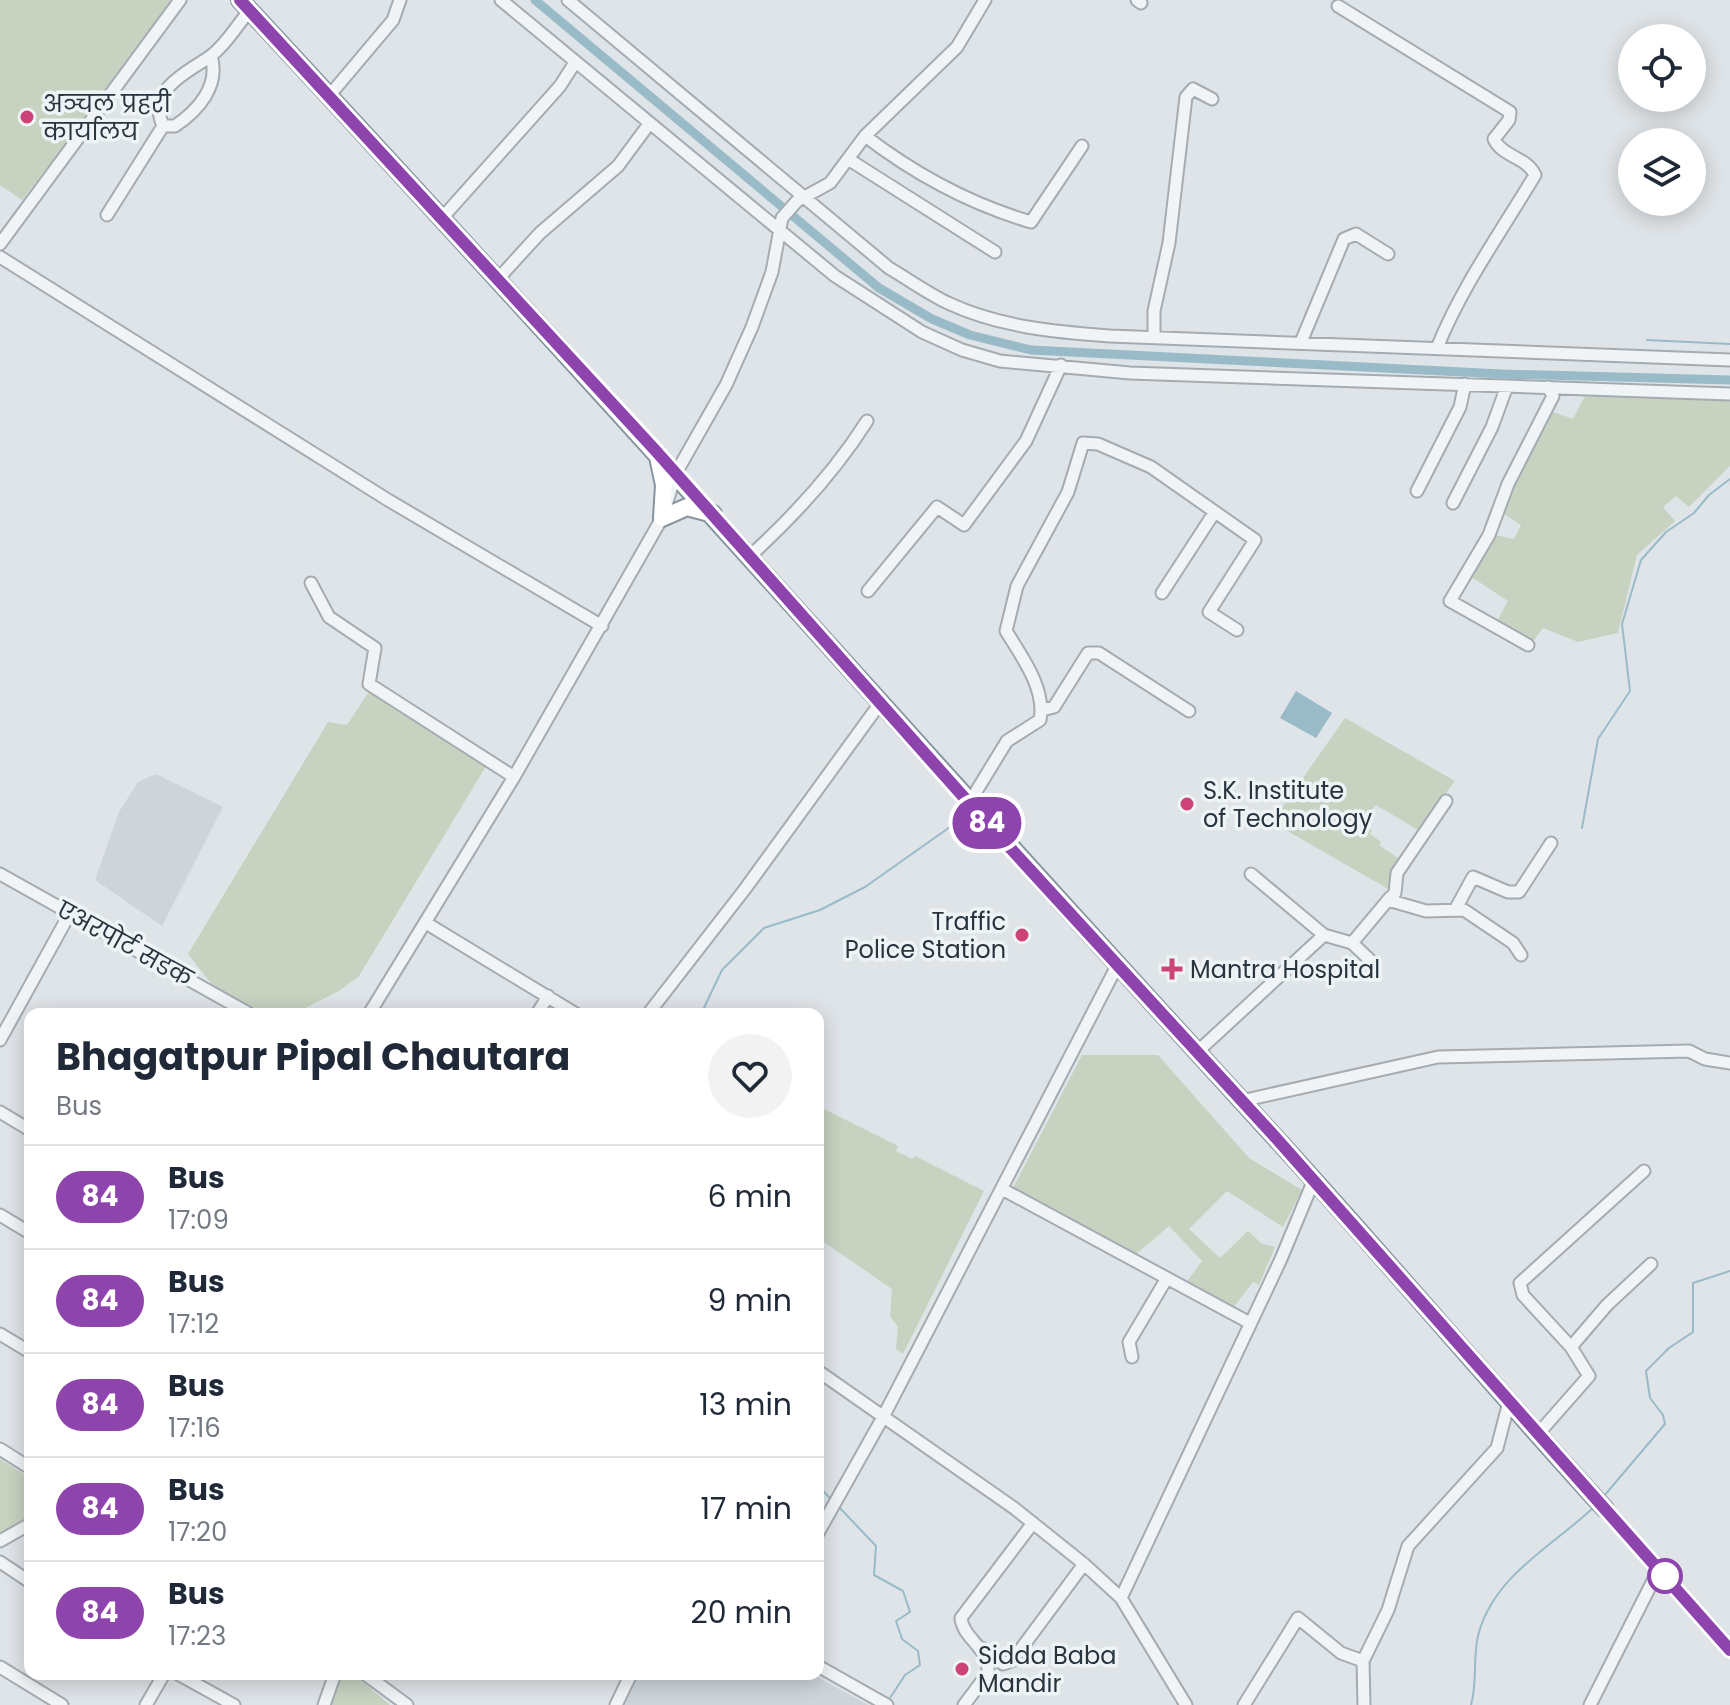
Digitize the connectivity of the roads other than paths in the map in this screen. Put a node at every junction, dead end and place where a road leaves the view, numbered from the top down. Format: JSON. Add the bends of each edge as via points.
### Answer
{"nodes":[{"id":1,"x":180,"y":0,"type":"edge"},
{"id":2,"x":400,"y":0,"type":"edge"},
{"id":3,"x":501,"y":0,"type":"edge"},
{"id":4,"x":568,"y":0,"type":"edge"},
{"id":5,"x":985,"y":0,"type":"edge"},
{"id":6,"x":245,"y":5,"type":"edge"},
{"id":7,"x":1338,"y":6,"type":"dead end"},
{"id":8,"x":211,"y":56,"type":"junction"},
{"id":9,"x":574,"y":64,"type":"junction"},
{"id":10,"x":329,"y":96,"type":"junction"},
{"id":11,"x":1212,"y":99,"type":"dead end"},
{"id":12,"x":649,"y":124,"type":"junction"},
{"id":13,"x":163,"y":126,"type":"junction"},
{"id":14,"x":865,"y":136,"type":"junction"},
{"id":15,"x":1082,"y":146,"type":"dead end"},
{"id":16,"x":848,"y":159,"type":"junction"},
{"id":17,"x":806,"y":198,"type":"junction"},
{"id":18,"x":107,"y":215,"type":"dead end"},
{"id":19,"x":443,"y":217,"type":"junction"},
{"id":20,"x":781,"y":223,"type":"junction"},
{"id":21,"x":0,"y":244,"type":"edge"},
{"id":22,"x":995,"y":252,"type":"dead end"},
{"id":23,"x":1388,"y":254,"type":"dead end"},
{"id":24,"x":0,"y":257,"type":"edge"},
{"id":25,"x":497,"y":280,"type":"junction"},
{"id":26,"x":1154,"y":337,"type":"junction"},
{"id":27,"x":1301,"y":342,"type":"junction"},
{"id":28,"x":1437,"y":348,"type":"junction"},
{"id":29,"x":1730,"y":360,"type":"edge"},
{"id":30,"x":1061,"y":365,"type":"junction"},
{"id":31,"x":1465,"y":384,"type":"junction"},
{"id":32,"x":1507,"y":386,"type":"junction"},
{"id":33,"x":1548,"y":387,"type":"junction"},
{"id":34,"x":1730,"y":394,"type":"edge"},
{"id":35,"x":867,"y":421,"type":"dead end"},
{"id":36,"x":655,"y":450,"type":"junction"},
{"id":37,"x":676,"y":473,"type":"junction"},
{"id":38,"x":1417,"y":491,"type":"dead end"},
{"id":39,"x":1453,"y":503,"type":"dead end"},
{"id":40,"x":1214,"y":513,"type":"junction"},
{"id":41,"x":714,"y":515,"type":"junction"},
{"id":42,"x":662,"y":518,"type":"junction"},
{"id":43,"x":750,"y":556,"type":"junction"},
{"id":44,"x":311,"y":583,"type":"dead end"},
{"id":45,"x":868,"y":591,"type":"dead end"},
{"id":46,"x":1162,"y":593,"type":"dead end"},
{"id":47,"x":602,"y":626,"type":"junction"},
{"id":48,"x":1237,"y":630,"type":"dead end"},
{"id":49,"x":1528,"y":645,"type":"dead end"},
{"id":50,"x":881,"y":702,"type":"junction"},
{"id":51,"x":1042,"y":710,"type":"junction"},
{"id":52,"x":1189,"y":711,"type":"dead end"},
{"id":53,"x":514,"y":777,"type":"junction"},
{"id":54,"x":1446,"y":801,"type":"dead end"},
{"id":55,"x":969,"y":803,"type":"junction"},
{"id":56,"x":1551,"y":843,"type":"dead end"},
{"id":57,"x":0,"y":874,"type":"edge"},
{"id":58,"x":1251,"y":874,"type":"dead end"},
{"id":59,"x":1388,"y":900,"type":"junction"},
{"id":60,"x":1455,"y":910,"type":"junction"},
{"id":61,"x":70,"y":913,"type":"junction"},
{"id":62,"x":426,"y":923,"type":"junction"},
{"id":63,"x":1324,"y":935,"type":"junction"},
{"id":64,"x":1352,"y":943,"type":"junction"},
{"id":65,"x":1521,"y":955,"type":"dead end"},
{"id":66,"x":1372,"y":962,"type":"dead end"},
{"id":67,"x":1118,"y":964,"type":"junction"},
{"id":68,"x":548,"y":996,"type":"junction"},
{"id":69,"x":239,"y":1008,"type":"edge"},
{"id":70,"x":372,"y":1008,"type":"edge"},
{"id":71,"x":541,"y":1008,"type":"edge"},
{"id":72,"x":567,"y":1008,"type":"edge"},
{"id":73,"x":653,"y":1008,"type":"edge"},
{"id":74,"x":0,"y":1040,"type":"edge"},
{"id":75,"x":1196,"y":1053,"type":"junction"},
{"id":76,"x":1730,"y":1063,"type":"edge"},
{"id":77,"x":1241,"y":1101,"type":"junction"},
{"id":78,"x":0,"y":1112,"type":"edge"},
{"id":79,"x":24,"y":1126,"type":"edge"},
{"id":80,"x":1644,"y":1171,"type":"dead end"},
{"id":81,"x":1313,"y":1182,"type":"junction"},
{"id":82,"x":1002,"y":1189,"type":"junction"},
{"id":83,"x":0,"y":1215,"type":"edge"},
{"id":84,"x":24,"y":1229,"type":"edge"},
{"id":85,"x":1651,"y":1264,"type":"dead end"},
{"id":86,"x":1167,"y":1278,"type":"junction"},
{"id":87,"x":1250,"y":1323,"type":"junction"},
{"id":88,"x":0,"y":1334,"type":"edge"},
{"id":89,"x":1571,"y":1347,"type":"junction"},
{"id":90,"x":24,"y":1348,"type":"edge"},
{"id":91,"x":1132,"y":1357,"type":"dead end"},
{"id":92,"x":824,"y":1376,"type":"edge"},
{"id":93,"x":1509,"y":1402,"type":"junction"},
{"id":94,"x":882,"y":1419,"type":"junction"},
{"id":95,"x":1538,"y":1434,"type":"junction"},
{"id":96,"x":0,"y":1449,"type":"edge"},
{"id":97,"x":24,"y":1464,"type":"edge"},
{"id":98,"x":1605,"y":1509,"type":"joint"},
{"id":99,"x":1033,"y":1523,"type":"junction"},
{"id":100,"x":824,"y":1524,"type":"edge"},
{"id":101,"x":24,"y":1527,"type":"edge"},
{"id":102,"x":0,"y":1541,"type":"edge"},
{"id":103,"x":0,"y":1562,"type":"edge"},
{"id":104,"x":1084,"y":1564,"type":"junction"},
{"id":105,"x":1659,"y":1569,"type":"junction"},
{"id":106,"x":24,"y":1578,"type":"edge"},
{"id":107,"x":1121,"y":1598,"type":"junction"},
{"id":108,"x":982,"y":1648,"type":"junction"},
{"id":109,"x":1730,"y":1650,"type":"edge"},
{"id":110,"x":1363,"y":1661,"type":"junction"},
{"id":111,"x":0,"y":1667,"type":"edge"},
{"id":112,"x":824,"y":1669,"type":"edge"},
{"id":113,"x":161,"y":1680,"type":"edge"},
{"id":114,"x":189,"y":1680,"type":"edge"},
{"id":115,"x":333,"y":1680,"type":"edge"},
{"id":116,"x":373,"y":1680,"type":"edge"},
{"id":117,"x":628,"y":1680,"type":"edge"},
{"id":118,"x":884,"y":1703,"type":"edge"},
{"id":119,"x":1246,"y":1704,"type":"edge"},
{"id":120,"x":62,"y":1705,"type":"edge"},
{"id":121,"x":146,"y":1705,"type":"edge"},
{"id":122,"x":234,"y":1705,"type":"edge"},
{"id":123,"x":324,"y":1705,"type":"edge"},
{"id":124,"x":407,"y":1705,"type":"edge"},
{"id":125,"x":616,"y":1705,"type":"edge"},
{"id":126,"x":964,"y":1705,"type":"edge"},
{"id":127,"x":1186,"y":1705,"type":"edge"},
{"id":128,"x":1364,"y":1705,"type":"edge"},
{"id":129,"x":1590,"y":1705,"type":"edge"}],
"edges":[{"from":1,"to":21,"type":"street"},
{"from":2,"to":10,"type":"street","via":[[393,20]]},
{"from":3,"to":9,"type":"street"},
{"from":4,"to":17,"type":"street"},
{"from":5,"to":14,"type":"street","via":[[957,47]]},
{"from":6,"to":8,"type":"street"},
{"from":6,"to":10,"type":"highway"},
{"from":7,"to":28,"type":"street","via":[[1510,112],[1494,139],[1498,148],[1531,167],[1535,175],[1482,257]]},
{"from":8,"to":13,"type":"street","via":[[177,76],[165,93],[159,117]]},
{"from":8,"to":13,"type":"street","via":[[215,67],[205,99],[183,121]]},
{"from":9,"to":12,"type":"street"},
{"from":9,"to":19,"type":"street"},
{"from":10,"to":19,"type":"highway"},
{"from":11,"to":26,"type":"street","via":[[1193,89],[1186,97]]},
{"from":12,"to":20,"type":"street"},
{"from":12,"to":25,"type":"street","via":[[618,166],[540,233]]},
{"from":13,"to":18,"type":"street"},
{"from":14,"to":15,"type":"street","via":[[951,191],[1031,222]]},
{"from":14,"to":16,"type":"street"},
{"from":16,"to":17,"type":"street","via":[[830,183]]},
{"from":16,"to":22,"type":"street"},
{"from":17,"to":20,"type":"street","via":[[792,205]]},
{"from":17,"to":26,"type":"street","via":[[889,268],[947,303],[1052,332]]},
{"from":19,"to":25,"type":"highway"},
{"from":20,"to":30,"type":"street","via":[[835,276],[922,332],[1000,361]]},
{"from":20,"to":37,"type":"street","via":[[772,272],[752,327]]},
{"from":23,"to":27,"type":"street","via":[[1356,234],[1344,239]]},
{"from":24,"to":47,"type":"street","via":[[388,500]]},
{"from":25,"to":36,"type":"highway"},
{"from":26,"to":27,"type":"street"},
{"from":27,"to":28,"type":"street"},
{"from":28,"to":29,"type":"street"},
{"from":30,"to":31,"type":"street","via":[[1130,373]]},
{"from":30,"to":45,"type":"street","via":[[1026,441],[964,525],[937,507]]},
{"from":31,"to":32,"type":"street"},
{"from":31,"to":38,"type":"street","via":[[1460,407]]},
{"from":32,"to":33,"type":"street"},
{"from":32,"to":39,"type":"street"},
{"from":33,"to":34,"type":"street"},
{"from":33,"to":49,"type":"street","via":[[1553,396],[1508,484],[1500,513],[1450,601]]},
{"from":35,"to":43,"type":"street","via":[[799,511]]},
{"from":36,"to":37,"type":"highway"},
{"from":36,"to":42,"type":"highway","via":[[664,485]]},
{"from":37,"to":41,"type":"highway"},
{"from":37,"to":42,"type":"street"},
{"from":40,"to":46,"type":"street"},
{"from":40,"to":48,"type":"street","via":[[1255,540],[1209,612]]},
{"from":40,"to":51,"type":"street","via":[[1151,467],[1098,444],[1083,443],[1068,492],[1017,586],[1006,631],[1031,671]]},
{"from":41,"to":42,"type":"highway","via":[[687,507]]},
{"from":41,"to":43,"type":"highway"},
{"from":42,"to":47,"type":"street"},
{"from":43,"to":50,"type":"highway"},
{"from":44,"to":53,"type":"street","via":[[329,617],[375,648],[369,684]]},
{"from":47,"to":53,"type":"street"},
{"from":50,"to":55,"type":"highway"},
{"from":50,"to":73,"type":"street"},
{"from":51,"to":52,"type":"street","via":[[1054,707],[1088,653],[1099,653]]},
{"from":51,"to":55,"type":"street","via":[[1040,720],[1007,741]]},
{"from":53,"to":62,"type":"street"},
{"from":54,"to":59,"type":"street","via":[[1394,878],[1395,893]]},
{"from":55,"to":67,"type":"highway"},
{"from":56,"to":60,"type":"street","via":[[1519,892],[1473,877]]},
{"from":57,"to":61,"type":"street","name":"एअरपोर्ट सडक"},
{"from":58,"to":63,"type":"street"},
{"from":59,"to":60,"type":"street","via":[[1413,909]]},
{"from":59,"to":64,"type":"street"},
{"from":60,"to":65,"type":"street","via":[[1464,910],[1501,935]]},
{"from":61,"to":69,"type":"street","name":"एअरपोर्ट सडक"},
{"from":61,"to":74,"type":"street"},
{"from":62,"to":68,"type":"street"},
{"from":62,"to":70,"type":"street"},
{"from":63,"to":64,"type":"street"},
{"from":63,"to":75,"type":"street"},
{"from":64,"to":66,"type":"street"},
{"from":67,"to":75,"type":"highway"},
{"from":67,"to":82,"type":"street"},
{"from":68,"to":71,"type":"street"},
{"from":68,"to":72,"type":"street"},
{"from":75,"to":77,"type":"highway"},
{"from":76,"to":77,"type":"street","via":[[1689,1051],[1438,1057]]},
{"from":77,"to":81,"type":"highway"},
{"from":78,"to":79,"type":"street"},
{"from":80,"to":89,"type":"street","via":[[1520,1283],[1523,1295]]},
{"from":81,"to":87,"type":"street"},
{"from":81,"to":93,"type":"highway"},
{"from":82,"to":86,"type":"street"},
{"from":82,"to":94,"type":"street"},
{"from":83,"to":84,"type":"street"},
{"from":85,"to":89,"type":"street"},
{"from":86,"to":87,"type":"street"},
{"from":86,"to":91,"type":"street","via":[[1129,1342]]},
{"from":87,"to":107,"type":"street"},
{"from":88,"to":90,"type":"street"},
{"from":89,"to":95,"type":"street","via":[[1589,1376]]},
{"from":92,"to":94,"type":"street"},
{"from":93,"to":95,"type":"highway"},
{"from":93,"to":110,"type":"street","via":[[1497,1448],[1408,1546],[1388,1610]]},
{"from":94,"to":99,"type":"street"},
{"from":94,"to":100,"type":"street"},
{"from":95,"to":98,"type":"highway"},
{"from":96,"to":97,"type":"street"},
{"from":98,"to":105,"type":"main road"},
{"from":99,"to":104,"type":"street"},
{"from":99,"to":108,"type":"street","via":[[961,1618],[963,1628]]},
{"from":101,"to":102,"type":"street"},
{"from":103,"to":106,"type":"street"},
{"from":104,"to":107,"type":"street"},
{"from":104,"to":108,"type":"street","via":[[1012,1661],[1003,1664]]},
{"from":105,"to":109,"type":"main road"},
{"from":105,"to":129,"type":"street"},
{"from":107,"to":127,"type":"street"},
{"from":108,"to":126,"type":"street","via":[[988,1673]]},
{"from":110,"to":119,"type":"street","via":[[1341,1653],[1298,1618]]},
{"from":110,"to":128,"type":"street"},
{"from":111,"to":120,"type":"street"},
{"from":112,"to":118,"type":"street"},
{"from":113,"to":121,"type":"street"},
{"from":114,"to":122,"type":"street"},
{"from":115,"to":123,"type":"street"},
{"from":116,"to":124,"type":"street"},
{"from":117,"to":125,"type":"street"}]}
